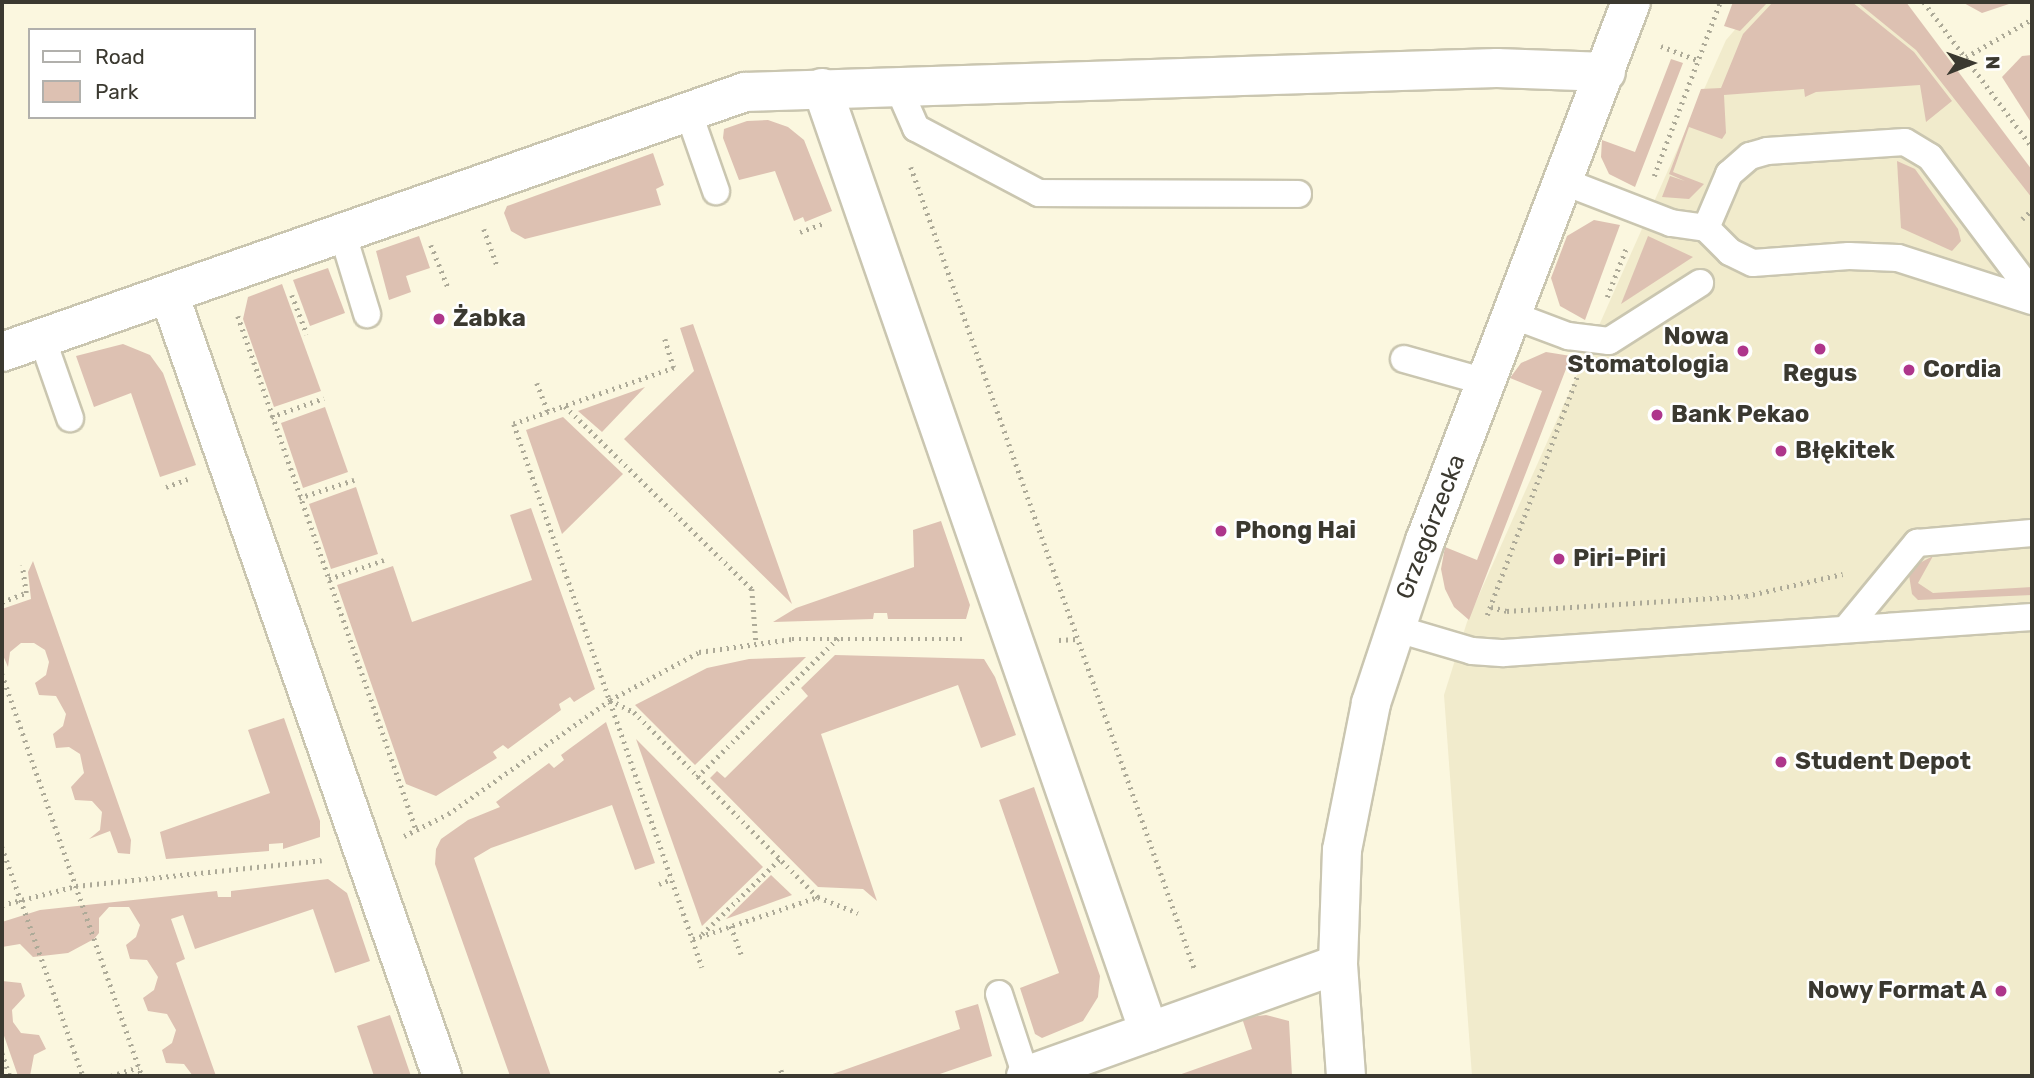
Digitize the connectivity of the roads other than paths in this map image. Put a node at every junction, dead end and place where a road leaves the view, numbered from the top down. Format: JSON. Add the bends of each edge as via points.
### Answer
{"nodes":[{"id":1,"x":1631,"y":2,"type":"edge"},
{"id":2,"x":1606,"y":72,"type":"junction"},
{"id":3,"x":898,"y":87,"type":"junction"},
{"id":4,"x":822,"y":88,"type":"junction"},
{"id":5,"x":688,"y":111,"type":"junction"},
{"id":6,"x":1564,"y":182,"type":"junction"},
{"id":7,"x":716,"y":191,"type":"dead end"},
{"id":8,"x":1298,"y":194,"type":"dead end"},
{"id":9,"x":1706,"y":228,"type":"junction"},
{"id":10,"x":342,"y":232,"type":"junction"},
{"id":11,"x":1700,"y":283,"type":"dead end"},
{"id":12,"x":2032,"y":293,"type":"edge"},
{"id":13,"x":169,"y":294,"type":"junction"},
{"id":14,"x":2032,"y":301,"type":"edge"},
{"id":15,"x":367,"y":314,"type":"dead end"},
{"id":16,"x":1513,"y":315,"type":"junction"},
{"id":17,"x":42,"y":338,"type":"junction"},
{"id":18,"x":2,"y":352,"type":"edge"},
{"id":19,"x":1404,"y":359,"type":"dead end"},
{"id":20,"x":1486,"y":382,"type":"junction"},
{"id":21,"x":70,"y":418,"type":"dead end"},
{"id":22,"x":2032,"y":533,"type":"edge"},
{"id":23,"x":2032,"y":617,"type":"edge"},
{"id":24,"x":1394,"y":628,"type":"junction"},
{"id":25,"x":1846,"y":629,"type":"junction"},
{"id":26,"x":1338,"y":964,"type":"junction"},
{"id":27,"x":999,"y":994,"type":"dead end"},
{"id":28,"x":1149,"y":1032,"type":"junction"},
{"id":29,"x":442,"y":1076,"type":"edge"},
{"id":30,"x":1026,"y":1076,"type":"edge"},
{"id":31,"x":1346,"y":1076,"type":"edge"}],
"edges":[{"from":1,"to":2,"type":"street","name":"Grzegórzecka"},
{"from":2,"to":3,"type":"street","via":[[1497,68]]},
{"from":2,"to":6,"type":"street","name":"Grzegórzecka"},
{"from":3,"to":4,"type":"street"},
{"from":3,"to":8,"type":"lane","via":[[916,128],[1039,193]]},
{"from":4,"to":5,"type":"street","via":[[744,92]]},
{"from":4,"to":28,"type":"street"},
{"from":5,"to":7,"type":"lane"},
{"from":5,"to":10,"type":"street"},
{"from":6,"to":9,"type":"lane","via":[[1671,223]]},
{"from":6,"to":16,"type":"street","name":"Grzegórzecka"},
{"from":9,"to":12,"type":"lane","via":[[1729,174],[1749,156],[1905,142],[1930,157]]},
{"from":9,"to":14,"type":"lane","via":[[1730,252],[1753,263],[1849,256],[1898,258]]},
{"from":10,"to":13,"type":"street"},
{"from":10,"to":15,"type":"lane"},
{"from":11,"to":16,"type":"lane","via":[[1609,341],[1568,336]]},
{"from":13,"to":17,"type":"street"},
{"from":13,"to":29,"type":"street"},
{"from":16,"to":20,"type":"street","name":"Grzegórzecka"},
{"from":17,"to":18,"type":"street"},
{"from":17,"to":21,"type":"lane"},
{"from":19,"to":20,"type":"lane"},
{"from":20,"to":24,"type":"street","name":"Grzegórzecka"},
{"from":22,"to":25,"type":"lane","via":[[1917,543]]},
{"from":23,"to":25,"type":"lane"},
{"from":24,"to":25,"type":"lane","via":[[1472,651],[1504,653]]},
{"from":24,"to":26,"type":"street","name":"Grzegórzecka","via":[[1364,727],[1346,816]]},
{"from":26,"to":28,"type":"street"},
{"from":26,"to":31,"type":"street","name":"Grzegórzecka"},
{"from":27,"to":30,"type":"lane"},
{"from":28,"to":30,"type":"street"}]}
